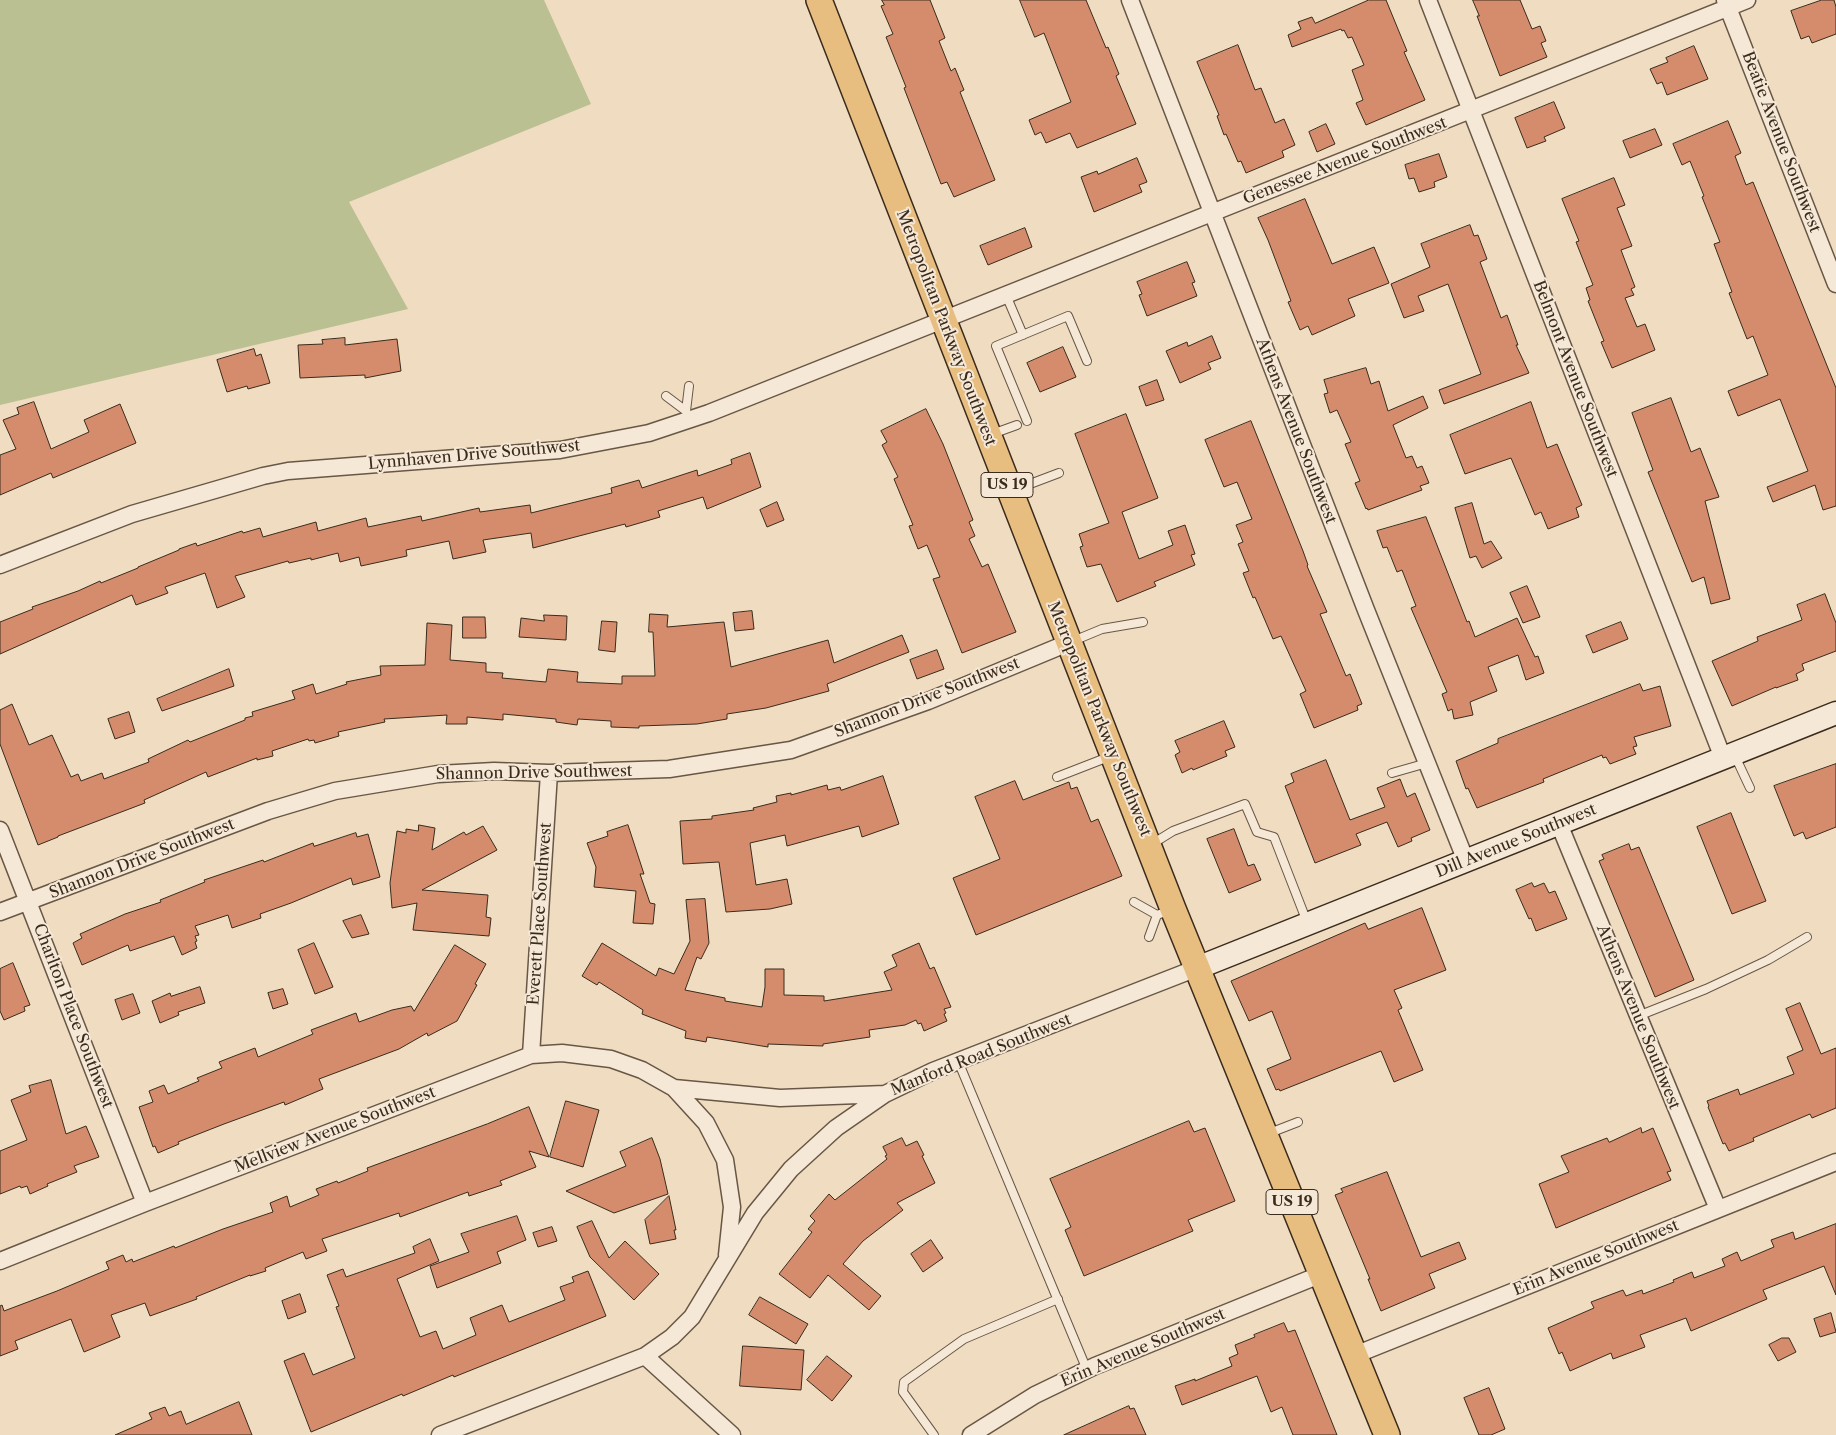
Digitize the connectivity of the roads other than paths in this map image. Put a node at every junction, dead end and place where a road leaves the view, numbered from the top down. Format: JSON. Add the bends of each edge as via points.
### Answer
{"nodes":[{"id":1,"x":819,"y":0,"type":"edge"},
{"id":2,"x":1130,"y":0,"type":"edge"},
{"id":3,"x":1428,"y":0,"type":"edge"},
{"id":4,"x":1747,"y":0,"type":"edge"},
{"id":5,"x":1727,"y":4,"type":"edge"},
{"id":6,"x":1471,"y":111,"type":"junction"},
{"id":7,"x":1212,"y":213,"type":"junction"},
{"id":8,"x":1836,"y":284,"type":"edge"},
{"id":9,"x":1006,"y":295,"type":"junction"},
{"id":10,"x":942,"y":320,"type":"junction"},
{"id":11,"x":1023,"y":335,"type":"junction"},
{"id":12,"x":1087,"y":361,"type":"dead end"},
{"id":13,"x":689,"y":386,"type":"dead end"},
{"id":14,"x":666,"y":396,"type":"dead end"},
{"id":15,"x":688,"y":415,"type":"junction"},
{"id":16,"x":1027,"y":421,"type":"dead end"},
{"id":17,"x":1017,"y":425,"type":"dead end"},
{"id":18,"x":988,"y":436,"type":"junction"},
{"id":19,"x":1059,"y":473,"type":"dead end"},
{"id":20,"x":1009,"y":492,"type":"junction"},
{"id":21,"x":0,"y":565,"type":"edge"},
{"id":22,"x":1143,"y":622,"type":"dead end"},
{"id":23,"x":1068,"y":643,"type":"junction"},
{"id":24,"x":1836,"y":713,"type":"edge"},
{"id":25,"x":1113,"y":756,"type":"junction"},
{"id":26,"x":1728,"y":756,"type":"junction"},
{"id":27,"x":1427,"y":763,"type":"junction"},
{"id":28,"x":549,"y":773,"type":"junction"},
{"id":29,"x":1392,"y":773,"type":"dead end"},
{"id":30,"x":1057,"y":777,"type":"dead end"},
{"id":31,"x":1750,"y":788,"type":"dead end"},
{"id":32,"x":1559,"y":824,"type":"junction"},
{"id":33,"x":0,"y":830,"type":"edge"},
{"id":34,"x":1148,"y":846,"type":"junction"},
{"id":35,"x":1466,"y":861,"type":"junction"},
{"id":36,"x":28,"y":901,"type":"junction"},
{"id":37,"x":1134,"y":902,"type":"dead end"},
{"id":38,"x":0,"y":912,"type":"edge"},
{"id":39,"x":1165,"y":912,"type":"junction"},
{"id":40,"x":1308,"y":924,"type":"junction"},
{"id":41,"x":1148,"y":937,"type":"dead end"},
{"id":42,"x":1807,"y":938,"type":"dead end"},
{"id":43,"x":1197,"y":968,"type":"junction"},
{"id":44,"x":1638,"y":1016,"type":"junction"},
{"id":45,"x":531,"y":1056,"type":"junction"},
{"id":46,"x":958,"y":1062,"type":"junction"},
{"id":47,"x":674,"y":1088,"type":"junction"},
{"id":48,"x":885,"y":1094,"type":"junction"},
{"id":49,"x":1298,"y":1122,"type":"dead end"},
{"id":50,"x":1265,"y":1134,"type":"junction"},
{"id":51,"x":1836,"y":1162,"type":"edge"},
{"id":52,"x":146,"y":1203,"type":"junction"},
{"id":53,"x":1718,"y":1209,"type":"junction"},
{"id":54,"x":727,"y":1260,"type":"junction"},
{"id":55,"x":0,"y":1261,"type":"edge"},
{"id":56,"x":1322,"y":1274,"type":"junction"},
{"id":57,"x":1058,"y":1299,"type":"junction"},
{"id":58,"x":1355,"y":1355,"type":"junction"},
{"id":59,"x":645,"y":1356,"type":"junction"},
{"id":60,"x":1087,"y":1370,"type":"junction"},
{"id":61,"x":440,"y":1435,"type":"edge"},
{"id":62,"x":732,"y":1435,"type":"edge"},
{"id":63,"x":934,"y":1435,"type":"edge"},
{"id":64,"x":971,"y":1435,"type":"edge"},
{"id":65,"x":1388,"y":1435,"type":"edge"}],
"edges":[{"from":1,"to":10,"type":"main road","name":"Metropolitan Parkway Southwest","number":"US 19"},
{"from":2,"to":7,"type":"street","name":"Athens Avenue Southwest"},
{"from":3,"to":6,"type":"street","name":"Belmont Avenue Southwest"},
{"from":4,"to":5,"type":"street","name":"Genessee Avenue Southwest"},
{"from":5,"to":6,"type":"street","name":"Genessee Avenue Southwest"},
{"from":5,"to":8,"type":"street","name":"Beatie Avenue Southwest"},
{"from":6,"to":7,"type":"street","name":"Genessee Avenue Southwest"},
{"from":6,"to":26,"type":"street","name":"Belmont Avenue Southwest"},
{"from":7,"to":9,"type":"street","name":"Genessee Avenue Southwest"},
{"from":7,"to":27,"type":"street","name":"Athens Avenue Southwest"},
{"from":9,"to":10,"type":"street","name":"Genessee Avenue Southwest"},
{"from":9,"to":11,"type":"lane"},
{"from":10,"to":15,"type":"street","name":"Lynnhaven Drive Southwest"},
{"from":10,"to":18,"type":"main road","name":"Metropolitan Parkway Southwest","number":"US 19"},
{"from":11,"to":12,"type":"lane","via":[[1068,316]]},
{"from":11,"to":16,"type":"lane","via":[[996,346]]},
{"from":13,"to":15,"type":"lane"},
{"from":14,"to":15,"type":"lane"},
{"from":15,"to":21,"type":"street","name":"Lynnhaven Drive Southwest","via":[[648,433],[560,450],[288,471],[263,476],[132,514]]},
{"from":17,"to":18,"type":"lane"},
{"from":18,"to":20,"type":"main road","name":"Metropolitan Parkway Southwest","number":"US 19"},
{"from":19,"to":20,"type":"lane"},
{"from":20,"to":23,"type":"main road","name":"Metropolitan Parkway Southwest","number":"US 19"},
{"from":22,"to":23,"type":"lane","via":[[1102,629]]},
{"from":23,"to":25,"type":"main road","name":"Metropolitan Parkway Southwest","number":"US 19"},
{"from":23,"to":28,"type":"street","name":"Shannon Drive Southwest","via":[[928,701],[790,750],[669,770]]},
{"from":24,"to":26,"type":"main road","name":"Dill Avenue Southwest"},
{"from":25,"to":30,"type":"lane"},
{"from":25,"to":34,"type":"main road","name":"Metropolitan Parkway Southwest","number":"US 19"},
{"from":26,"to":31,"type":"lane"},
{"from":26,"to":32,"type":"main road","name":"Dill Avenue Southwest"},
{"from":27,"to":29,"type":"lane"},
{"from":27,"to":35,"type":"street","name":"Athens Avenue Southwest"},
{"from":28,"to":36,"type":"street","name":"Shannon Drive Southwest","via":[[494,770],[438,774],[335,791],[268,811]]},
{"from":28,"to":45,"type":"street","name":"Everett Place Southwest"},
{"from":32,"to":35,"type":"main road","name":"Dill Avenue Southwest"},
{"from":32,"to":44,"type":"street","name":"Athens Avenue Southwest"},
{"from":33,"to":36,"type":"street","name":"Charlton Place Southwest"},
{"from":34,"to":39,"type":"main road","name":"Metropolitan Parkway Southwest","number":"US 19"},
{"from":34,"to":40,"type":"lane","via":[[1173,831],[1245,804],[1257,832],[1274,837]]},
{"from":35,"to":40,"type":"main road","name":"Dill Avenue Southwest"},
{"from":36,"to":38,"type":"street","name":"Shannon Drive Southwest"},
{"from":36,"to":52,"type":"street","name":"Charlton Place Southwest"},
{"from":37,"to":39,"type":"lane"},
{"from":39,"to":41,"type":"lane"},
{"from":39,"to":43,"type":"main road","name":"Metropolitan Parkway Southwest","number":"US 19"},
{"from":40,"to":43,"type":"main road","name":"Dill Avenue Southwest"},
{"from":42,"to":44,"type":"lane","via":[[1706,989]]},
{"from":43,"to":46,"type":"street","name":"Manford Road Southwest"},
{"from":43,"to":50,"type":"main road","name":"Metropolitan Parkway Southwest","number":"US 19"},
{"from":44,"to":53,"type":"street","name":"Athens Avenue Southwest"},
{"from":45,"to":47,"type":"street","name":"Mellview Avenue Southwest","via":[[562,1053],[610,1059],[642,1070]]},
{"from":45,"to":52,"type":"street","name":"Mellview Avenue Southwest"},
{"from":46,"to":48,"type":"street","name":"Manford Road Southwest"},
{"from":46,"to":57,"type":"lane"},
{"from":47,"to":48,"type":"street","name":"Mellview Avenue Southwest","via":[[780,1098]]},
{"from":47,"to":54,"type":"street","name":"Mellview Avenue Southwest","via":[[706,1123],[725,1160],[732,1207]]},
{"from":48,"to":54,"type":"street","name":"Manford Road Southwest","via":[[836,1128],[791,1169],[755,1213]]},
{"from":49,"to":50,"type":"lane"},
{"from":50,"to":56,"type":"main road","name":"Metropolitan Parkway Southwest","number":"US 19"},
{"from":51,"to":53,"type":"street","name":"Erin Avenue Southwest"},
{"from":52,"to":55,"type":"street","name":"Mellview Avenue Southwest"},
{"from":53,"to":58,"type":"street","name":"Erin Avenue Southwest"},
{"from":54,"to":59,"type":"street","name":"Manford Road Southwest","via":[[692,1317],[672,1337]]},
{"from":56,"to":58,"type":"main road","name":"Metropolitan Parkway Southwest","number":"US 19"},
{"from":56,"to":60,"type":"street","name":"Erin Avenue Southwest"},
{"from":57,"to":60,"type":"lane"},
{"from":57,"to":63,"type":"lane","via":[[964,1338],[904,1382],[903,1392]]},
{"from":58,"to":65,"type":"main road","name":"Metropolitan Parkway Southwest","number":"US 19"},
{"from":59,"to":61,"type":"street","name":"Manford Road Southwest"},
{"from":59,"to":62,"type":"street"},
{"from":60,"to":64,"type":"street","name":"Erin Avenue Southwest","via":[[1035,1394]]}]}
